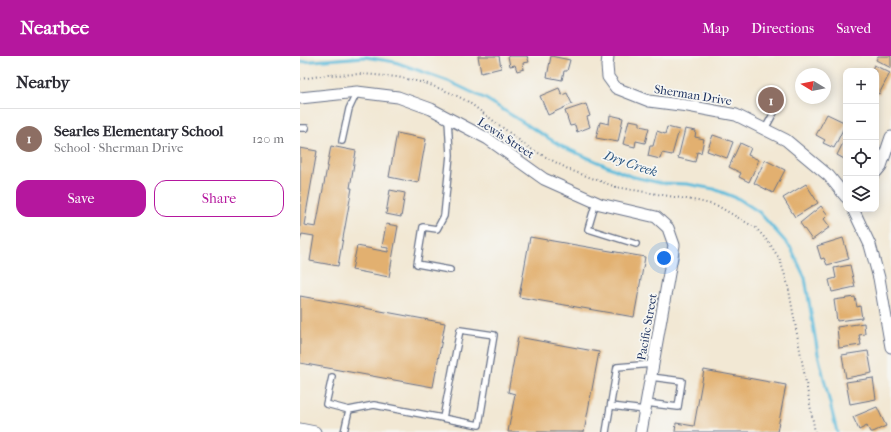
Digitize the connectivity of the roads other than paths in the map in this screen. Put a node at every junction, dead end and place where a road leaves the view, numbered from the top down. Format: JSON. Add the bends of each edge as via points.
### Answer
{"nodes":[{"id":1,"x":608,"y":56,"type":"edge"},
{"id":2,"x":357,"y":92,"type":"junction"},
{"id":3,"x":300,"y":98,"type":"edge"},
{"id":4,"x":778,"y":105,"type":"dead end"},
{"id":5,"x":448,"y":118,"type":"junction"},
{"id":6,"x":765,"y":129,"type":"junction"},
{"id":7,"x":891,"y":137,"type":"edge"},
{"id":8,"x":342,"y":141,"type":"dead end"},
{"id":9,"x":879,"y":168,"type":"edge"},
{"id":10,"x":843,"y":192,"type":"edge"},
{"id":11,"x":596,"y":202,"type":"junction"},
{"id":12,"x":854,"y":212,"type":"edge"},
{"id":13,"x":668,"y":228,"type":"joint"},
{"id":14,"x":636,"y":244,"type":"dead end"},
{"id":15,"x":450,"y":270,"type":"dead end"},
{"id":16,"x":891,"y":347,"type":"edge"},
{"id":17,"x":654,"y":364,"type":"junction"},
{"id":18,"x":651,"y":376,"type":"junction"},
{"id":19,"x":332,"y":377,"type":"dead end"},
{"id":20,"x":612,"y":406,"type":"junction"},
{"id":21,"x":646,"y":407,"type":"junction"},
{"id":22,"x":349,"y":410,"type":"junction"},
{"id":23,"x":443,"y":418,"type":"junction"},
{"id":24,"x":300,"y":429,"type":"edge"},
{"id":25,"x":315,"y":432,"type":"edge"},
{"id":26,"x":344,"y":432,"type":"edge"},
{"id":27,"x":606,"y":432,"type":"edge"},
{"id":28,"x":641,"y":432,"type":"edge"}],
"edges":[{"from":1,"to":6,"type":"street","name":"Sherman Drive","via":[[608,77],[616,88],[649,101],[736,115]]},
{"from":2,"to":3,"type":"street","name":"Lewis Street"},
{"from":2,"to":5,"type":"street","name":"Lewis Street","via":[[398,97]]},
{"from":2,"to":8,"type":"lane","via":[[348,109]]},
{"from":4,"to":6,"type":"lane"},
{"from":5,"to":11,"type":"street","name":"Lewis Street","via":[[488,139],[544,179]]},
{"from":5,"to":15,"type":"lane","via":[[450,155],[444,216],[437,229],[423,227],[416,264]]},
{"from":6,"to":10,"type":"street","name":"Sherman Drive","via":[[786,140],[829,176]]},
{"from":7,"to":9,"type":"street"},
{"from":11,"to":13,"type":"street","name":"Lewis Street","via":[[656,217]]},
{"from":11,"to":14,"type":"lane","via":[[588,229]]},
{"from":12,"to":16,"type":"street","via":[[870,245],[879,278]]},
{"from":13,"to":17,"type":"street","name":"Pacific Street","via":[[674,245]]},
{"from":17,"to":18,"type":"street","name":"Pacific Street"},
{"from":17,"to":20,"type":"lane","via":[[618,367]]},
{"from":18,"to":21,"type":"street","name":"Pacific Street"},
{"from":18,"to":21,"type":"lane","via":[[682,382],[678,407]]},
{"from":19,"to":22,"type":"lane","via":[[326,404]]},
{"from":20,"to":21,"type":"lane"},
{"from":20,"to":27,"type":"lane"},
{"from":21,"to":28,"type":"street","name":"Pacific Street"},
{"from":22,"to":23,"type":"lane","via":[[374,405]]},
{"from":22,"to":26,"type":"lane"},
{"from":23,"to":23,"type":"lane","via":[[480,425],[494,335],[460,330]]},
{"from":24,"to":25,"type":"street"}]}
